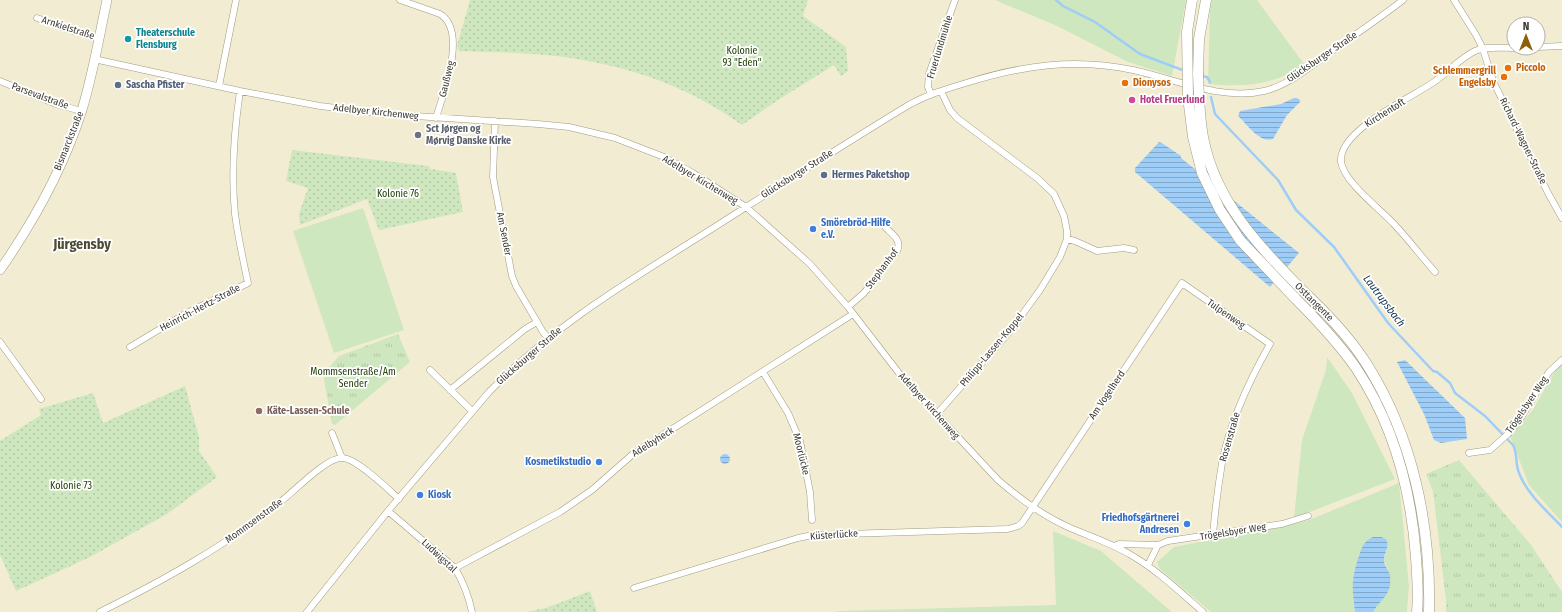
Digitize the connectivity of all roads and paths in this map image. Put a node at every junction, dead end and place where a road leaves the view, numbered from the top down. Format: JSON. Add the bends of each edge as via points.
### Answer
{"nodes":[{"id":1,"x":107,"y":0,"type":"edge"},
{"id":2,"x":236,"y":0,"type":"edge"},
{"id":3,"x":400,"y":0,"type":"edge"},
{"id":4,"x":955,"y":0,"type":"edge"},
{"id":5,"x":1192,"y":0,"type":"edge"},
{"id":6,"x":1206,"y":0,"type":"edge"},
{"id":7,"x":1403,"y":0,"type":"edge"},
{"id":8,"x":1454,"y":0,"type":"edge"},
{"id":9,"x":37,"y":18,"type":"dead end"},
{"id":10,"x":99,"y":38,"type":"junction"},
{"id":11,"x":1562,"y":46,"type":"edge"},
{"id":12,"x":1546,"y":47,"type":"edge"},
{"id":13,"x":1506,"y":48,"type":"edge"},
{"id":14,"x":1483,"y":49,"type":"junction"},
{"id":15,"x":94,"y":59,"type":"junction"},
{"id":16,"x":0,"y":80,"type":"edge"},
{"id":17,"x":219,"y":86,"type":"junction"},
{"id":18,"x":240,"y":91,"type":"junction"},
{"id":19,"x":940,"y":91,"type":"junction"},
{"id":20,"x":931,"y":94,"type":"junction"},
{"id":21,"x":81,"y":110,"type":"junction"},
{"id":22,"x":436,"y":118,"type":"junction"},
{"id":23,"x":495,"y":121,"type":"junction"},
{"id":24,"x":746,"y":207,"type":"junction"},
{"id":25,"x":1562,"y":218,"type":"edge"},
{"id":26,"x":886,"y":228,"type":"dead end"},
{"id":27,"x":1067,"y":239,"type":"junction"},
{"id":28,"x":1134,"y":250,"type":"dead end"},
{"id":29,"x":0,"y":270,"type":"edge"},
{"id":30,"x":1435,"y":272,"type":"dead end"},
{"id":31,"x":1182,"y":284,"type":"joint"},
{"id":32,"x":1298,"y":293,"type":"junction"},
{"id":33,"x":848,"y":307,"type":"junction"},
{"id":34,"x":853,"y":314,"type":"junction"},
{"id":35,"x":537,"y":322,"type":"junction"},
{"id":36,"x":548,"y":338,"type":"junction"},
{"id":37,"x":0,"y":342,"type":"edge"},
{"id":38,"x":1270,"y":344,"type":"joint"},
{"id":39,"x":130,"y":347,"type":"dead end"},
{"id":40,"x":1562,"y":360,"type":"edge"},
{"id":41,"x":430,"y":370,"type":"dead end"},
{"id":42,"x":763,"y":372,"type":"junction"},
{"id":43,"x":450,"y":390,"type":"junction"},
{"id":44,"x":41,"y":399,"type":"dead end"},
{"id":45,"x":472,"y":411,"type":"junction"},
{"id":46,"x":936,"y":415,"type":"junction"},
{"id":47,"x":332,"y":433,"type":"dead end"},
{"id":48,"x":1469,"y":453,"type":"dead end"},
{"id":49,"x":342,"y":458,"type":"junction"},
{"id":50,"x":399,"y":499,"type":"junction"},
{"id":51,"x":1032,"y":507,"type":"junction"},
{"id":52,"x":388,"y":511,"type":"junction"},
{"id":53,"x":1308,"y":516,"type":"dead end"},
{"id":54,"x":812,"y":520,"type":"dead end"},
{"id":55,"x":1213,"y":535,"type":"junction"},
{"id":56,"x":1114,"y":546,"type":"junction"},
{"id":57,"x":1158,"y":546,"type":"junction"},
{"id":58,"x":1148,"y":565,"type":"junction"},
{"id":59,"x":455,"y":568,"type":"junction"},
{"id":60,"x":634,"y":588,"type":"dead end"},
{"id":61,"x":100,"y":612,"type":"edge"},
{"id":62,"x":307,"y":612,"type":"edge"},
{"id":63,"x":472,"y":612,"type":"edge"},
{"id":64,"x":1203,"y":612,"type":"edge"},
{"id":65,"x":1417,"y":612,"type":"edge"},
{"id":66,"x":1429,"y":612,"type":"edge"}],
"edges":[{"from":1,"to":10,"type":"main road","name":"Bismarckstraße"},
{"from":2,"to":17,"type":"street"},
{"from":3,"to":22,"type":"street","name":"Gaußweg","via":[[440,14],[450,23],[452,58]]},
{"from":4,"to":20,"type":"street","name":"Fruerlundmühle","via":[[929,74],[928,87]]},
{"from":5,"to":32,"type":"main road","name":"Osttangente","bridge":true,"via":[[1188,32],[1188,97],[1202,173],[1220,210],[1240,240]]},
{"from":6,"to":32,"type":"main road","name":"Osttangente","bridge":true,"via":[[1199,39],[1198,73],[1203,136],[1212,172],[1248,233]]},
{"from":7,"to":19,"type":"street","name":"Glücksburger Straße","via":[[1299,74],[1264,91],[1229,93],[1133,70],[1069,63],[1021,68]]},
{"from":8,"to":14,"type":"street","name":"Richard-Wagner-Straße"},
{"from":9,"to":10,"type":"street","name":"Arnkielstraße"},
{"from":10,"to":15,"type":"main road","name":"Bismarckstraße"},
{"from":11,"to":12,"type":"street"},
{"from":13,"to":14,"type":"street"},
{"from":14,"to":25,"type":"street","name":"Richard-Wagner-Straße","via":[[1493,81]]},
{"from":14,"to":30,"type":"street","name":"Kirchentoft","via":[[1474,52],[1435,82],[1367,123],[1352,138],[1342,154],[1341,162],[1346,176],[1394,224]]},
{"from":15,"to":17,"type":"street","name":"Adelbyer Kirchenweg"},
{"from":15,"to":21,"type":"main road","name":"Bismarckstraße"},
{"from":16,"to":21,"type":"street","name":"Parsevalstraße","via":[[56,104]]},
{"from":17,"to":18,"type":"street","name":"Adelbyer Kirchenweg"},
{"from":18,"to":22,"type":"street","name":"Adelbyer Kirchenweg","via":[[320,106]]},
{"from":18,"to":39,"type":"street","name":"Heinrich-Hertz-Straße","via":[[234,141],[234,192],[239,242],[248,283],[185,314]]},
{"from":19,"to":20,"type":"street","name":"Glücksburger Straße"},
{"from":19,"to":27,"type":"street","name":"Philipp-Lassen-Koppel","via":[[957,118],[1037,178],[1054,194],[1064,216]]},
{"from":20,"to":24,"type":"street","name":"Glücksburger Straße","via":[[878,123]]},
{"from":21,"to":29,"type":"main road","name":"Bismarckstraße","via":[[46,194],[23,236]]},
{"from":22,"to":23,"type":"street","name":"Adelbyer Kirchenweg"},
{"from":23,"to":24,"type":"street","name":"Adelbyer Kirchenweg","via":[[556,125],[615,138],[664,157]]},
{"from":23,"to":35,"type":"street","name":"Am Sender","via":[[492,177],[509,261],[516,286]]},
{"from":24,"to":33,"type":"street","name":"Adelbyer Kirchenweg","via":[[810,264]]},
{"from":24,"to":36,"type":"street","name":"Glücksburger Straße","via":[[598,301]]},
{"from":26,"to":33,"type":"street","name":"Stephanhof","via":[[899,241],[900,246],[864,293]]},
{"from":27,"to":28,"type":"street","via":[[1097,251],[1124,248]]},
{"from":27,"to":46,"type":"street","name":"Philipp-Lassen-Koppel","via":[[1060,257],[1040,290],[1011,330]]},
{"from":31,"to":38,"type":"street","name":"Tulpenweg"},
{"from":31,"to":51,"type":"street","name":"Am Vogelherd"},
{"from":32,"to":65,"type":"main road","name":"Osttangente","via":[[1355,368],[1378,404],[1390,432],[1400,460],[1414,532],[1418,585]]},
{"from":32,"to":66,"type":"main road","name":"Osttangente","via":[[1337,326],[1365,362],[1400,427],[1419,494],[1429,586]]},
{"from":33,"to":34,"type":"street","name":"Adelbyer Kirchenweg"},
{"from":34,"to":42,"type":"street","name":"Adelbyheck"},
{"from":34,"to":46,"type":"street","name":"Adelbyer Kirchenweg","via":[[902,377]]},
{"from":35,"to":36,"type":"street","name":"Am Sender"},
{"from":35,"to":43,"type":"street","name":"Glücksburger Straße"},
{"from":36,"to":45,"type":"street","name":"Glücksburger Straße","via":[[507,373]]},
{"from":37,"to":44,"type":"street"},
{"from":38,"to":55,"type":"street","name":"Rosenstraße","via":[[1252,377],[1230,432],[1221,468]]},
{"from":40,"to":48,"type":"street","name":"Trögelsbyer Weg","via":[[1549,372],[1522,416],[1501,442],[1490,450]]},
{"from":41,"to":43,"type":"street"},
{"from":42,"to":54,"type":"street","name":"Moorlücke","via":[[788,413],[800,441],[810,492]]},
{"from":42,"to":59,"type":"street","name":"Adelbyheck","via":[[633,454],[592,490],[560,512]]},
{"from":43,"to":45,"type":"street"},
{"from":45,"to":50,"type":"street","name":"Glücksburger Straße"},
{"from":46,"to":51,"type":"street","name":"Adelbyer Kirchenweg","via":[[998,480]]},
{"from":47,"to":49,"type":"street"},
{"from":49,"to":50,"type":"street","via":[[354,462]]},
{"from":49,"to":61,"type":"street","name":"Mommsenstraße","via":[[324,464],[296,490],[248,527],[195,561]]},
{"from":50,"to":52,"type":"street","name":"Glücksburger Straße"},
{"from":51,"to":56,"type":"street","name":"Adelbyer Kirchenweg","via":[[1066,526]]},
{"from":51,"to":60,"type":"street","name":"Küsterlücke","via":[[1022,523],[1008,528],[814,535],[798,538]]},
{"from":52,"to":59,"type":"street","name":"Ludwigstal"},
{"from":52,"to":62,"type":"street","name":"Glücksburger Straße"},
{"from":53,"to":55,"type":"street","name":"Trögelsbyer Weg","via":[[1282,524]]},
{"from":55,"to":57,"type":"street","name":"Trögelsbyer Weg","via":[[1168,541]]},
{"from":56,"to":57,"type":"street","name":"Trögelsbyer Weg"},
{"from":56,"to":58,"type":"street","name":"Adelbyer Kirchenweg"},
{"from":57,"to":58,"type":"street"},
{"from":58,"to":64,"type":"street","name":"Adelbyer Kirchenweg"},
{"from":59,"to":63,"type":"street","name":"Ludwigstal","via":[[470,600]]}]}
